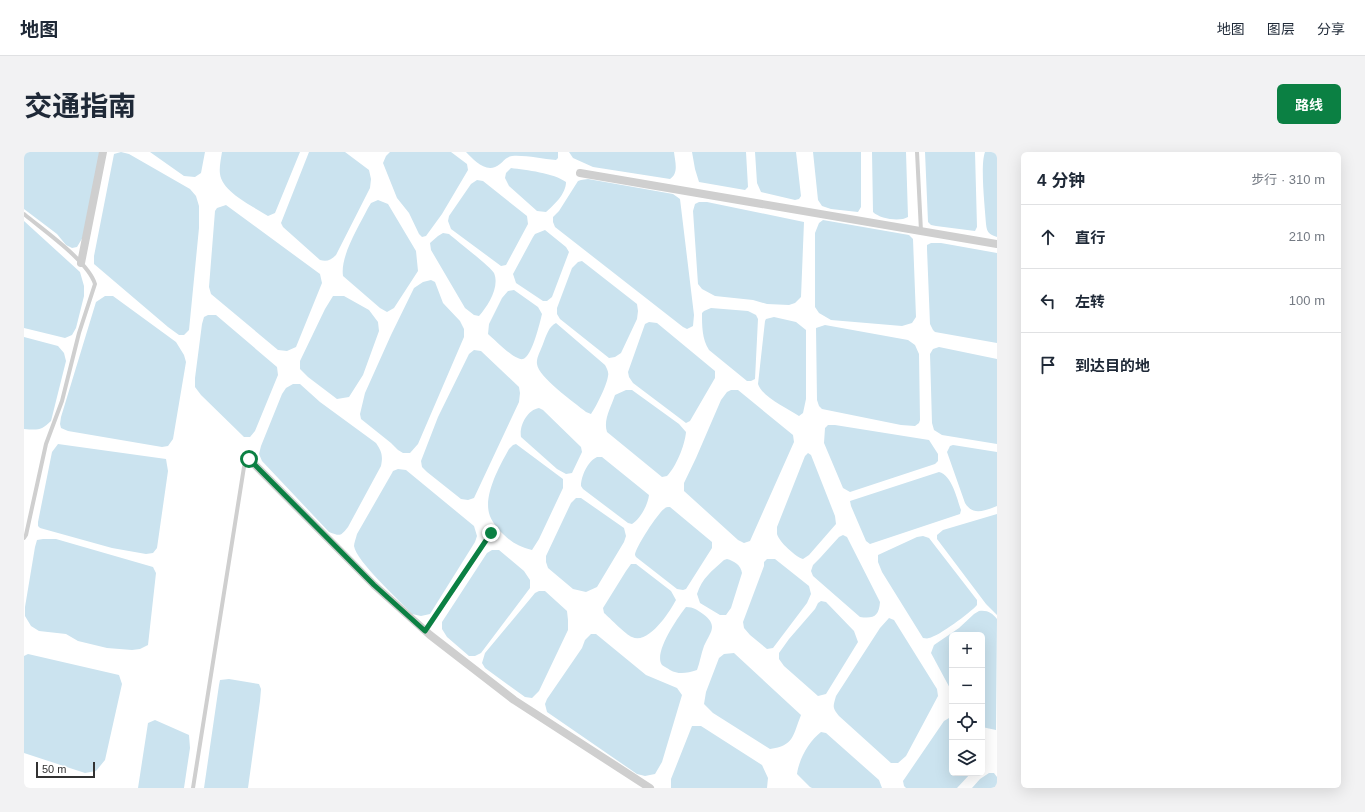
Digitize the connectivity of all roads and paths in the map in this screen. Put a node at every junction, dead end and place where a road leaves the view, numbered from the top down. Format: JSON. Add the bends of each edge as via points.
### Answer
{"nodes":[{"id":1,"x":103,"y":152,"type":"edge"},
{"id":2,"x":917,"y":152,"type":"edge"},
{"id":3,"x":580,"y":173,"type":"dead end"},
{"id":4,"x":24,"y":214,"type":"edge"},
{"id":5,"x":920,"y":230,"type":"junction"},
{"id":6,"x":997,"y":244,"type":"edge"},
{"id":7,"x":81,"y":263,"type":"junction"},
{"id":8,"x":249,"y":459,"type":"joint"},
{"id":9,"x":491,"y":533,"type":"dead end"},
{"id":10,"x":24,"y":538,"type":"edge"},
{"id":11,"x":425,"y":631,"type":"junction"},
{"id":12,"x":193,"y":788,"type":"edge"},
{"id":13,"x":650,"y":788,"type":"edge"}],
"edges":[{"from":1,"to":7,"type":"street"},
{"from":2,"to":5,"type":"lane"},
{"from":3,"to":5,"type":"street"},
{"from":4,"to":7,"type":"lane"},
{"from":5,"to":6,"type":"street"},
{"from":7,"to":10,"type":"lane","via":[[93,277],[95,284],[79,333],[62,401],[46,444]]},
{"from":8,"to":11,"type":"street","via":[[374,585]]},
{"from":8,"to":12,"type":"lane","via":[[244,467]]},
{"from":9,"to":11,"type":"lane"},
{"from":11,"to":13,"type":"street","via":[[514,700]]}]}
